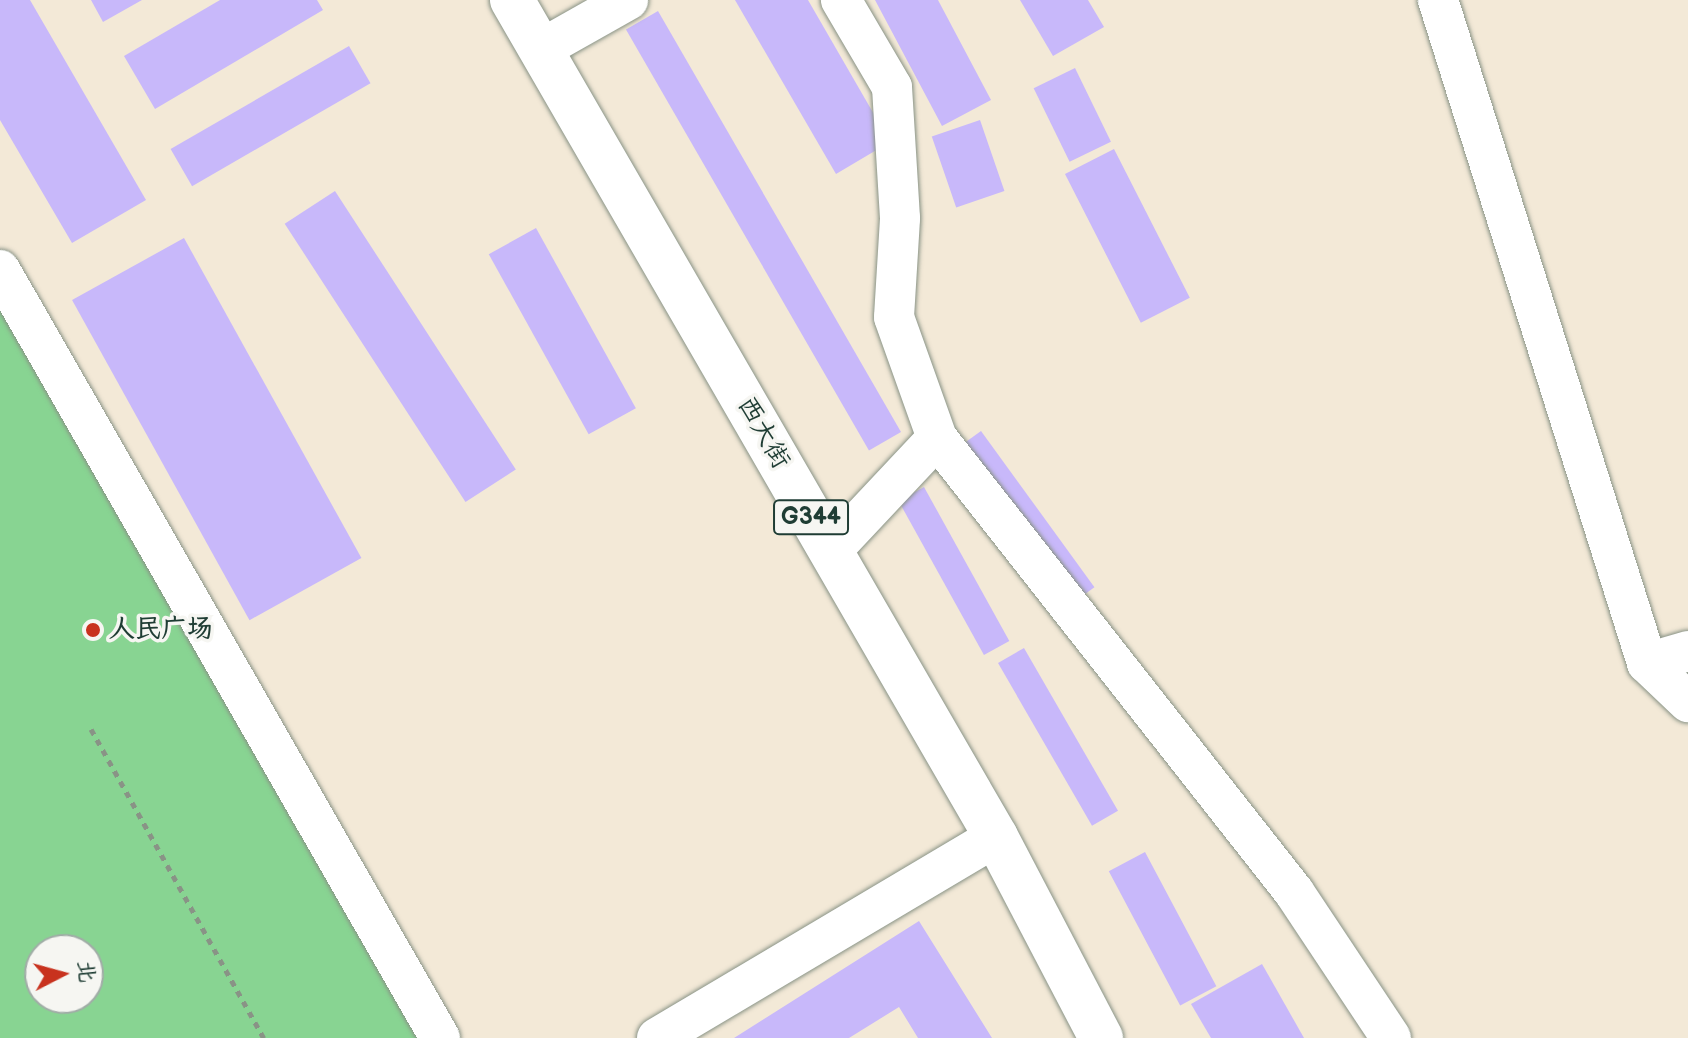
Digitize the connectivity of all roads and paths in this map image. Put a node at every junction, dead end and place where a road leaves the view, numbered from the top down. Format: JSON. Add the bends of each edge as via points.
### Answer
{"nodes":[{"id":1,"x":512,"y":0,"type":"edge"},
{"id":2,"x":628,"y":0,"type":"edge"},
{"id":3,"x":841,"y":0,"type":"edge"},
{"id":4,"x":1438,"y":0,"type":"edge"},
{"id":5,"x":541,"y":49,"type":"junction"},
{"id":6,"x":0,"y":270,"type":"edge"},
{"id":7,"x":937,"y":438,"type":"junction"},
{"id":8,"x":831,"y":551,"type":"junction"},
{"id":9,"x":1688,"y":651,"type":"edge"},
{"id":10,"x":1647,"y":663,"type":"junction"},
{"id":11,"x":1688,"y":702,"type":"edge"},
{"id":12,"x":91,"y":729,"type":"dead end"},
{"id":13,"x":996,"y":837,"type":"junction"},
{"id":14,"x":264,"y":1038,"type":"edge"},
{"id":15,"x":440,"y":1038,"type":"edge"},
{"id":16,"x":657,"y":1038,"type":"edge"},
{"id":17,"x":1101,"y":1038,"type":"edge"},
{"id":18,"x":1391,"y":1038,"type":"edge"}],
"edges":[{"from":1,"to":5,"type":"highway","name":"西大街","number":"G344"},
{"from":2,"to":5,"type":"street"},
{"from":3,"to":7,"type":"street","via":[[892,87],[900,218],[894,317]]},
{"from":4,"to":10,"type":"street"},
{"from":5,"to":8,"type":"highway","name":"西大街","number":"G344"},
{"from":6,"to":15,"type":"street"},
{"from":7,"to":8,"type":"street"},
{"from":7,"to":18,"type":"street","via":[[1294,892]]},
{"from":8,"to":13,"type":"highway","name":"西大街","number":"G344"},
{"from":9,"to":10,"type":"street"},
{"from":10,"to":11,"type":"street"},
{"from":12,"to":14,"type":"path"},
{"from":13,"to":16,"type":"street"},
{"from":13,"to":17,"type":"highway","name":"西大街","number":"G344"}]}
